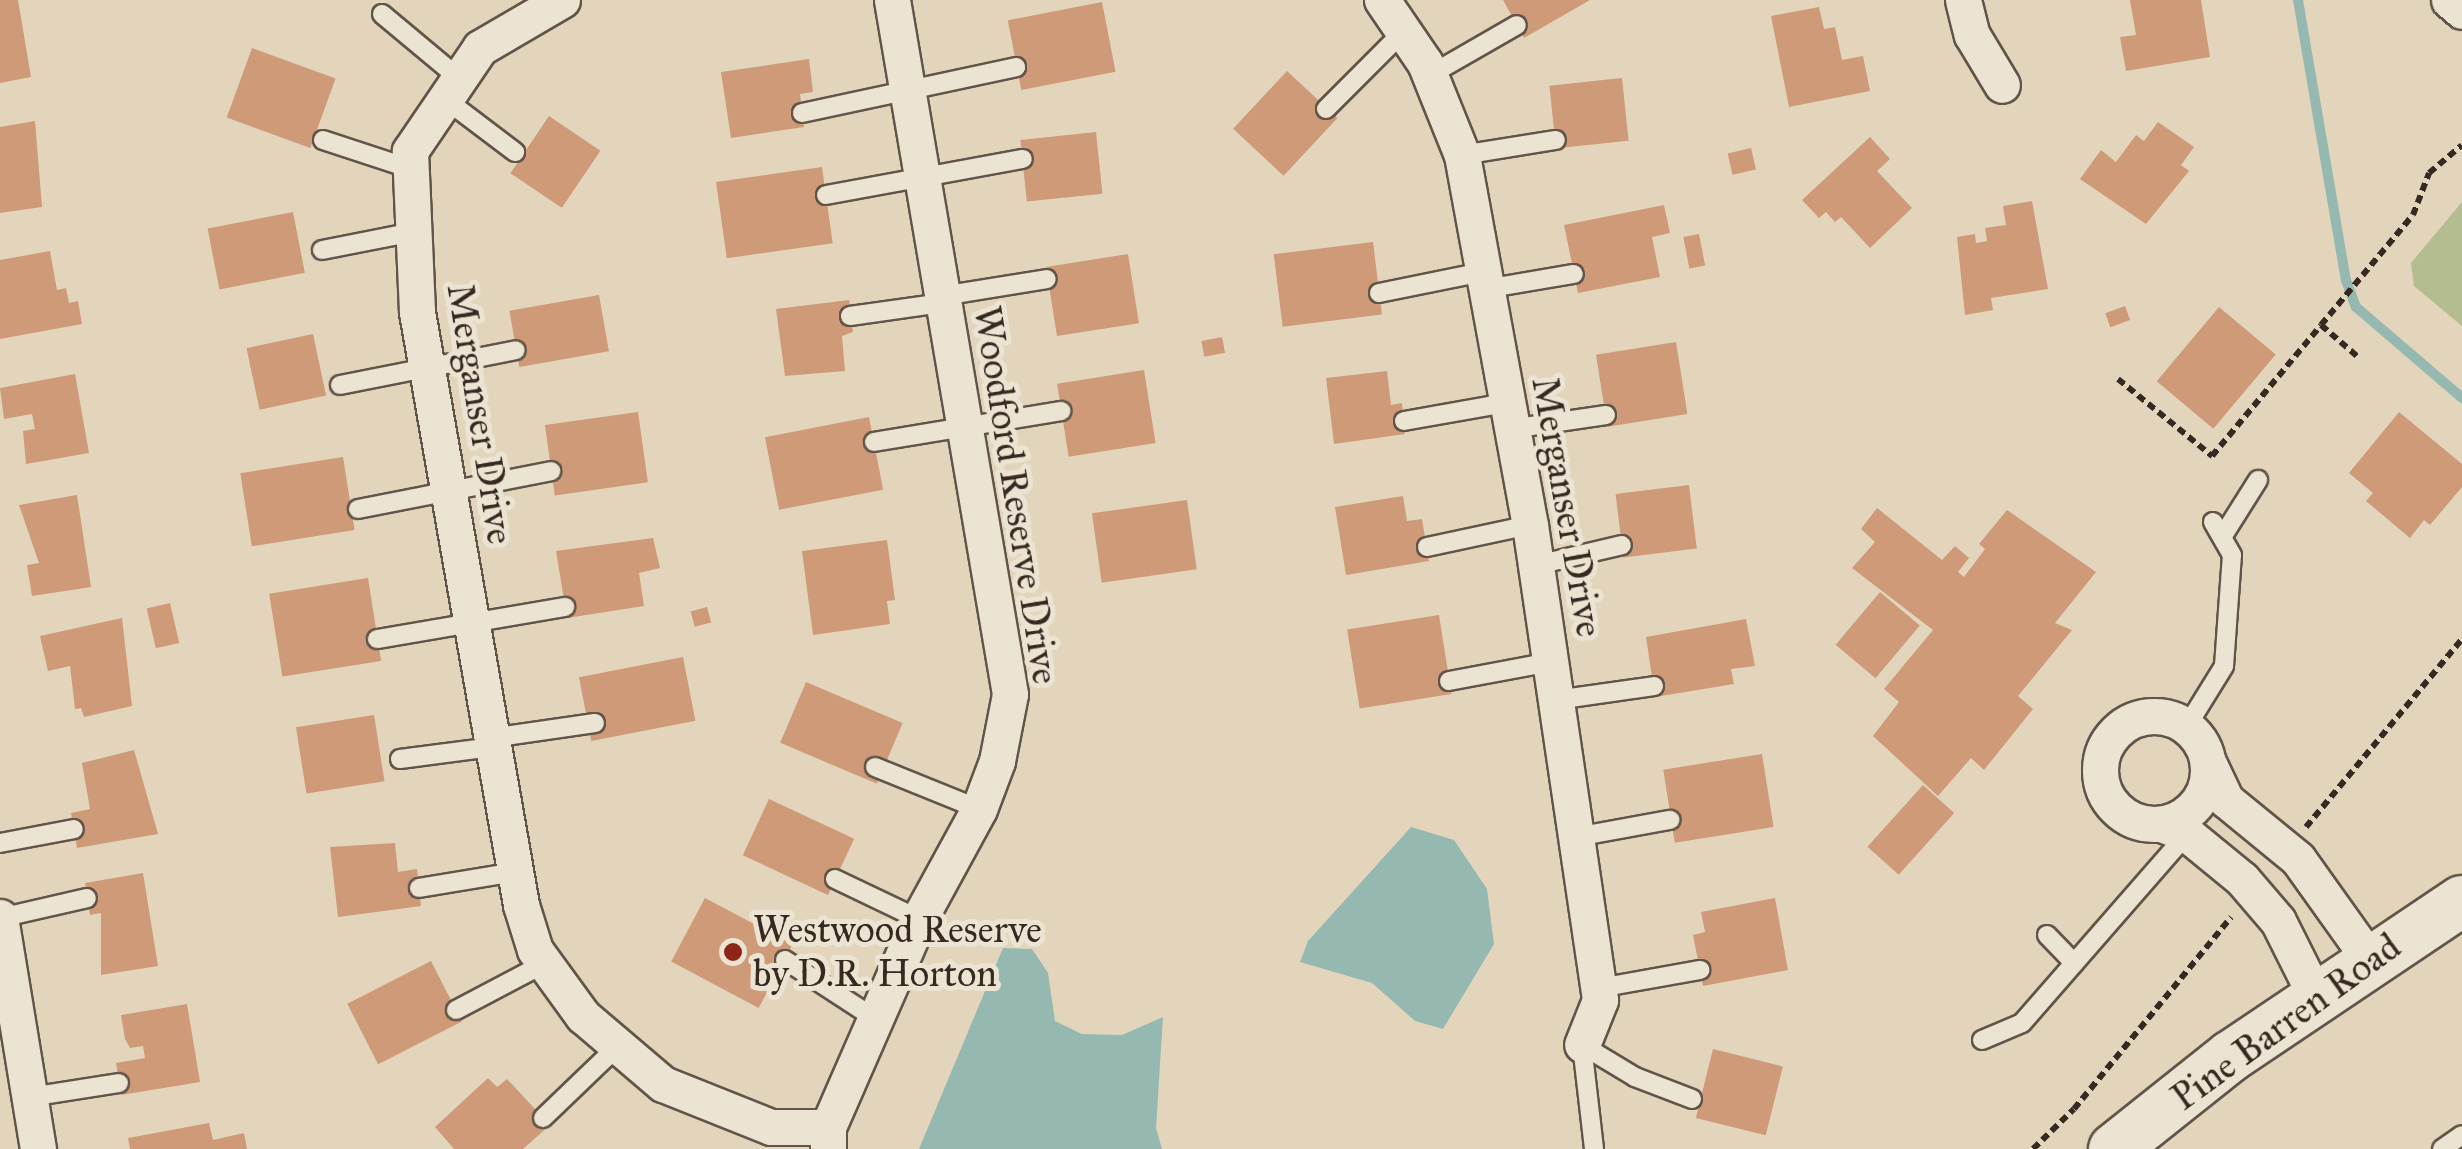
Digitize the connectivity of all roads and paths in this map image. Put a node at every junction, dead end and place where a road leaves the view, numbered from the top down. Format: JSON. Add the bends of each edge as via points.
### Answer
{"nodes":[{"id":1,"x":562,"y":0,"type":"edge"},
{"id":2,"x":892,"y":0,"type":"edge"},
{"id":3,"x":1382,"y":0,"type":"edge"},
{"id":4,"x":1963,"y":0,"type":"edge"},
{"id":5,"x":2449,"y":0,"type":"edge"},
{"id":6,"x":2462,"y":10,"type":"edge"},
{"id":7,"x":382,"y":14,"type":"dead end"},
{"id":8,"x":1517,"y":25,"type":"dead end"},
{"id":9,"x":1404,"y":32,"type":"junction"},
{"id":10,"x":1016,"y":67,"type":"dead end"},
{"id":11,"x":1430,"y":75,"type":"junction"},
{"id":12,"x":2002,"y":85,"type":"dead end"},
{"id":13,"x":906,"y":88,"type":"junction"},
{"id":14,"x":452,"y":89,"type":"junction"},
{"id":15,"x":1326,"y":108,"type":"dead end"},
{"id":16,"x":802,"y":112,"type":"dead end"},
{"id":17,"x":323,"y":140,"type":"dead end"},
{"id":18,"x":1556,"y":140,"type":"dead end"},
{"id":19,"x":2462,"y":146,"type":"edge"},
{"id":20,"x":515,"y":152,"type":"dead end"},
{"id":21,"x":1462,"y":154,"type":"junction"},
{"id":22,"x":1022,"y":158,"type":"dead end"},
{"id":23,"x":411,"y":169,"type":"junction"},
{"id":24,"x":922,"y":178,"type":"junction"},
{"id":25,"x":826,"y":195,"type":"dead end"},
{"id":26,"x":414,"y":232,"type":"junction"},
{"id":27,"x":322,"y":250,"type":"dead end"},
{"id":28,"x":1574,"y":274,"type":"dead end"},
{"id":29,"x":1047,"y":279,"type":"dead end"},
{"id":30,"x":1484,"y":280,"type":"junction"},
{"id":31,"x":1380,"y":293,"type":"dead end"},
{"id":32,"x":942,"y":300,"type":"junction"},
{"id":33,"x":850,"y":316,"type":"dead end"},
{"id":34,"x":2321,"y":325,"type":"junction"},
{"id":35,"x":516,"y":350,"type":"dead end"},
{"id":36,"x":2358,"y":357,"type":"dead end"},
{"id":37,"x":426,"y":367,"type":"junction"},
{"id":38,"x":2118,"y":379,"type":"dead end"},
{"id":39,"x":340,"y":385,"type":"dead end"},
{"id":40,"x":1061,"y":412,"type":"dead end"},
{"id":41,"x":1606,"y":415,"type":"dead end"},
{"id":42,"x":1508,"y":416,"type":"junction"},
{"id":43,"x":1404,"y":422,"type":"dead end"},
{"id":44,"x":965,"y":432,"type":"junction"},
{"id":45,"x":874,"y":442,"type":"dead end"},
{"id":46,"x":552,"y":472,"type":"dead end"},
{"id":47,"x":2258,"y":480,"type":"dead end"},
{"id":48,"x":448,"y":492,"type":"junction"},
{"id":49,"x":358,"y":509,"type":"dead end"},
{"id":50,"x":1530,"y":525,"type":"junction"},
{"id":51,"x":1622,"y":545,"type":"dead end"},
{"id":52,"x":1426,"y":547,"type":"dead end"},
{"id":53,"x":1536,"y":565,"type":"junction"},
{"id":54,"x":565,"y":607,"type":"dead end"},
{"id":55,"x":470,"y":619,"type":"junction"},
{"id":56,"x":378,"y":639,"type":"dead end"},
{"id":57,"x":2462,"y":640,"type":"edge"},
{"id":58,"x":1550,"y":662,"type":"junction"},
{"id":59,"x":1448,"y":681,"type":"dead end"},
{"id":60,"x":1654,"y":686,"type":"dead end"},
{"id":61,"x":1556,"y":700,"type":"junction"},
{"id":62,"x":595,"y":723,"type":"dead end"},
{"id":63,"x":2187,"y":726,"type":"junction"},
{"id":64,"x":492,"y":743,"type":"junction"},
{"id":65,"x":400,"y":759,"type":"dead end"},
{"id":66,"x":2208,"y":762,"type":"junction"},
{"id":67,"x":875,"y":767,"type":"dead end"},
{"id":68,"x":979,"y":809,"type":"junction"},
{"id":69,"x":1670,"y":820,"type":"dead end"},
{"id":70,"x":2174,"y":829,"type":"junction"},
{"id":71,"x":74,"y":830,"type":"dead end"},
{"id":72,"x":1576,"y":837,"type":"junction"},
{"id":73,"x":0,"y":843,"type":"edge"},
{"id":74,"x":2288,"y":850,"type":"junction"},
{"id":75,"x":835,"y":879,"type":"dead end"},
{"id":76,"x":419,"y":888,"type":"dead end"},
{"id":77,"x":518,"y":888,"type":"junction"},
{"id":78,"x":88,"y":898,"type":"dead end"},
{"id":79,"x":2462,"y":901,"type":"edge"},
{"id":80,"x":2234,"y":914,"type":"dead end"},
{"id":81,"x":0,"y":917,"type":"edge"},
{"id":82,"x":919,"y":919,"type":"junction"},
{"id":83,"x":2046,"y":935,"type":"dead end"},
{"id":84,"x":786,"y":960,"type":"dead end"},
{"id":85,"x":2370,"y":960,"type":"junction"},
{"id":86,"x":545,"y":963,"type":"junction"},
{"id":87,"x":2074,"y":963,"type":"junction"},
{"id":88,"x":1700,"y":970,"type":"dead end"},
{"id":89,"x":1599,"y":988,"type":"junction"},
{"id":90,"x":2316,"y":997,"type":"junction"},
{"id":91,"x":456,"y":1010,"type":"dead end"},
{"id":92,"x":878,"y":1021,"type":"junction"},
{"id":93,"x":1982,"y":1040,"type":"dead end"},
{"id":94,"x":1582,"y":1045,"type":"junction"},
{"id":95,"x":616,"y":1048,"type":"junction"},
{"id":96,"x":120,"y":1083,"type":"dead end"},
{"id":97,"x":30,"y":1097,"type":"junction"},
{"id":98,"x":1692,"y":1099,"type":"dead end"},
{"id":99,"x":543,"y":1118,"type":"dead end"},
{"id":100,"x":2462,"y":1136,"type":"edge"},
{"id":101,"x":828,"y":1138,"type":"edge"},
{"id":102,"x":38,"y":1149,"type":"edge"},
{"id":103,"x":1594,"y":1149,"type":"edge"},
{"id":104,"x":2033,"y":1149,"type":"edge"},
{"id":105,"x":2114,"y":1149,"type":"edge"},
{"id":106,"x":2442,"y":1149,"type":"edge"}],
"edges":[{"from":1,"to":14,"type":"street","name":"Merganser Drive","via":[[480,48]]},
{"from":2,"to":13,"type":"street","name":"Woodford Reserve Drive"},
{"from":3,"to":9,"type":"street","name":"Merganser Drive"},
{"from":4,"to":12,"type":"street","via":[[1972,35]]},
{"from":5,"to":6,"type":"street"},
{"from":7,"to":14,"type":"lane"},
{"from":8,"to":11,"type":"lane"},
{"from":9,"to":11,"type":"street","name":"Merganser Drive"},
{"from":9,"to":15,"type":"lane"},
{"from":10,"to":13,"type":"lane"},
{"from":11,"to":21,"type":"street","name":"Merganser Drive"},
{"from":13,"to":16,"type":"lane"},
{"from":13,"to":24,"type":"street","name":"Woodford Reserve Drive"},
{"from":14,"to":20,"type":"lane"},
{"from":14,"to":23,"type":"street","name":"Merganser Drive","via":[[410,151]]},
{"from":17,"to":23,"type":"lane"},
{"from":18,"to":21,"type":"lane"},
{"from":19,"to":34,"type":"path","via":[[2429,172],[2413,216]]},
{"from":21,"to":30,"type":"street","name":"Merganser Drive"},
{"from":22,"to":24,"type":"lane"},
{"from":23,"to":26,"type":"street","name":"Merganser Drive"},
{"from":24,"to":25,"type":"lane"},
{"from":24,"to":32,"type":"street","name":"Woodford Reserve Drive"},
{"from":26,"to":27,"type":"lane"},
{"from":26,"to":37,"type":"street","name":"Merganser Drive"},
{"from":28,"to":30,"type":"lane"},
{"from":29,"to":32,"type":"lane"},
{"from":30,"to":31,"type":"lane"},
{"from":30,"to":42,"type":"street","name":"Merganser Drive"},
{"from":32,"to":33,"type":"lane"},
{"from":32,"to":44,"type":"street","name":"Woodford Reserve Drive"},
{"from":34,"to":36,"type":"path"},
{"from":34,"to":38,"type":"path","via":[[2212,456]]},
{"from":35,"to":37,"type":"lane"},
{"from":37,"to":39,"type":"lane"},
{"from":37,"to":48,"type":"street","name":"Merganser Drive"},
{"from":40,"to":44,"type":"lane"},
{"from":41,"to":42,"type":"lane"},
{"from":42,"to":43,"type":"lane"},
{"from":42,"to":50,"type":"street","name":"Merganser Drive"},
{"from":44,"to":45,"type":"lane"},
{"from":44,"to":68,"type":"street","name":"Woodford Reserve Drive","via":[[1010,694]]},
{"from":46,"to":48,"type":"lane"},
{"from":47,"to":63,"type":"lane","via":[[2219,528],[2232,555],[2224,666]]},
{"from":48,"to":49,"type":"lane"},
{"from":48,"to":55,"type":"street","name":"Merganser Drive"},
{"from":50,"to":52,"type":"lane"},
{"from":50,"to":53,"type":"street","name":"Merganser Drive"},
{"from":51,"to":53,"type":"lane"},
{"from":53,"to":58,"type":"street","name":"Merganser Drive"},
{"from":54,"to":55,"type":"lane"},
{"from":55,"to":56,"type":"lane"},
{"from":55,"to":64,"type":"street","name":"Merganser Drive"},
{"from":57,"to":74,"type":"path"},
{"from":58,"to":59,"type":"lane"},
{"from":58,"to":61,"type":"street","name":"Merganser Drive"},
{"from":60,"to":61,"type":"lane"},
{"from":61,"to":72,"type":"street","name":"Merganser Drive"},
{"from":62,"to":64,"type":"lane"},
{"from":63,"to":66,"type":"street"},
{"from":63,"to":70,"type":"street","via":[[2168,716],[2126,722],[2101,755],[2106,797],[2130,818]]},
{"from":64,"to":65,"type":"lane"},
{"from":64,"to":77,"type":"street","name":"Merganser Drive"},
{"from":66,"to":70,"type":"street","via":[[2198,803]]},
{"from":66,"to":74,"type":"street","via":[[2226,800]]},
{"from":67,"to":68,"type":"lane"},
{"from":68,"to":82,"type":"street","name":"Woodford Reserve Drive"},
{"from":69,"to":72,"type":"lane"},
{"from":70,"to":87,"type":"lane"},
{"from":70,"to":90,"type":"street","via":[[2242,878],[2278,921]]},
{"from":71,"to":73,"type":"lane"},
{"from":72,"to":89,"type":"street","name":"Merganser Drive"},
{"from":74,"to":85,"type":"street","via":[[2326,892]]},
{"from":75,"to":82,"type":"lane"},
{"from":76,"to":77,"type":"lane"},
{"from":77,"to":86,"type":"street","name":"Merganser Drive"},
{"from":78,"to":81,"type":"lane"},
{"from":79,"to":85,"type":"main road","name":"Pine Barren Road"},
{"from":80,"to":104,"type":"path","via":[[2074,1109]]},
{"from":81,"to":97,"type":"street"},
{"from":82,"to":92,"type":"street","name":"Woodford Reserve Drive"},
{"from":83,"to":87,"type":"lane"},
{"from":84,"to":92,"type":"lane"},
{"from":85,"to":90,"type":"main road","name":"Pine Barren Road"},
{"from":86,"to":91,"type":"lane"},
{"from":86,"to":95,"type":"street","name":"Merganser Drive"},
{"from":87,"to":93,"type":"lane","via":[[2022,1023]]},
{"from":88,"to":89,"type":"lane"},
{"from":89,"to":94,"type":"street","name":"Merganser Drive"},
{"from":90,"to":105,"type":"main road","name":"Pine Barren Road"},
{"from":92,"to":101,"type":"street","name":"Woodford Reserve Drive"},
{"from":94,"to":98,"type":"lane","via":[[1635,1077]]},
{"from":94,"to":103,"type":"lane"},
{"from":95,"to":99,"type":"lane"},
{"from":95,"to":101,"type":"street","name":"Merganser Drive","via":[[663,1084],[771,1126]]},
{"from":96,"to":97,"type":"lane"},
{"from":97,"to":102,"type":"street"},
{"from":100,"to":106,"type":"lane"}]}
